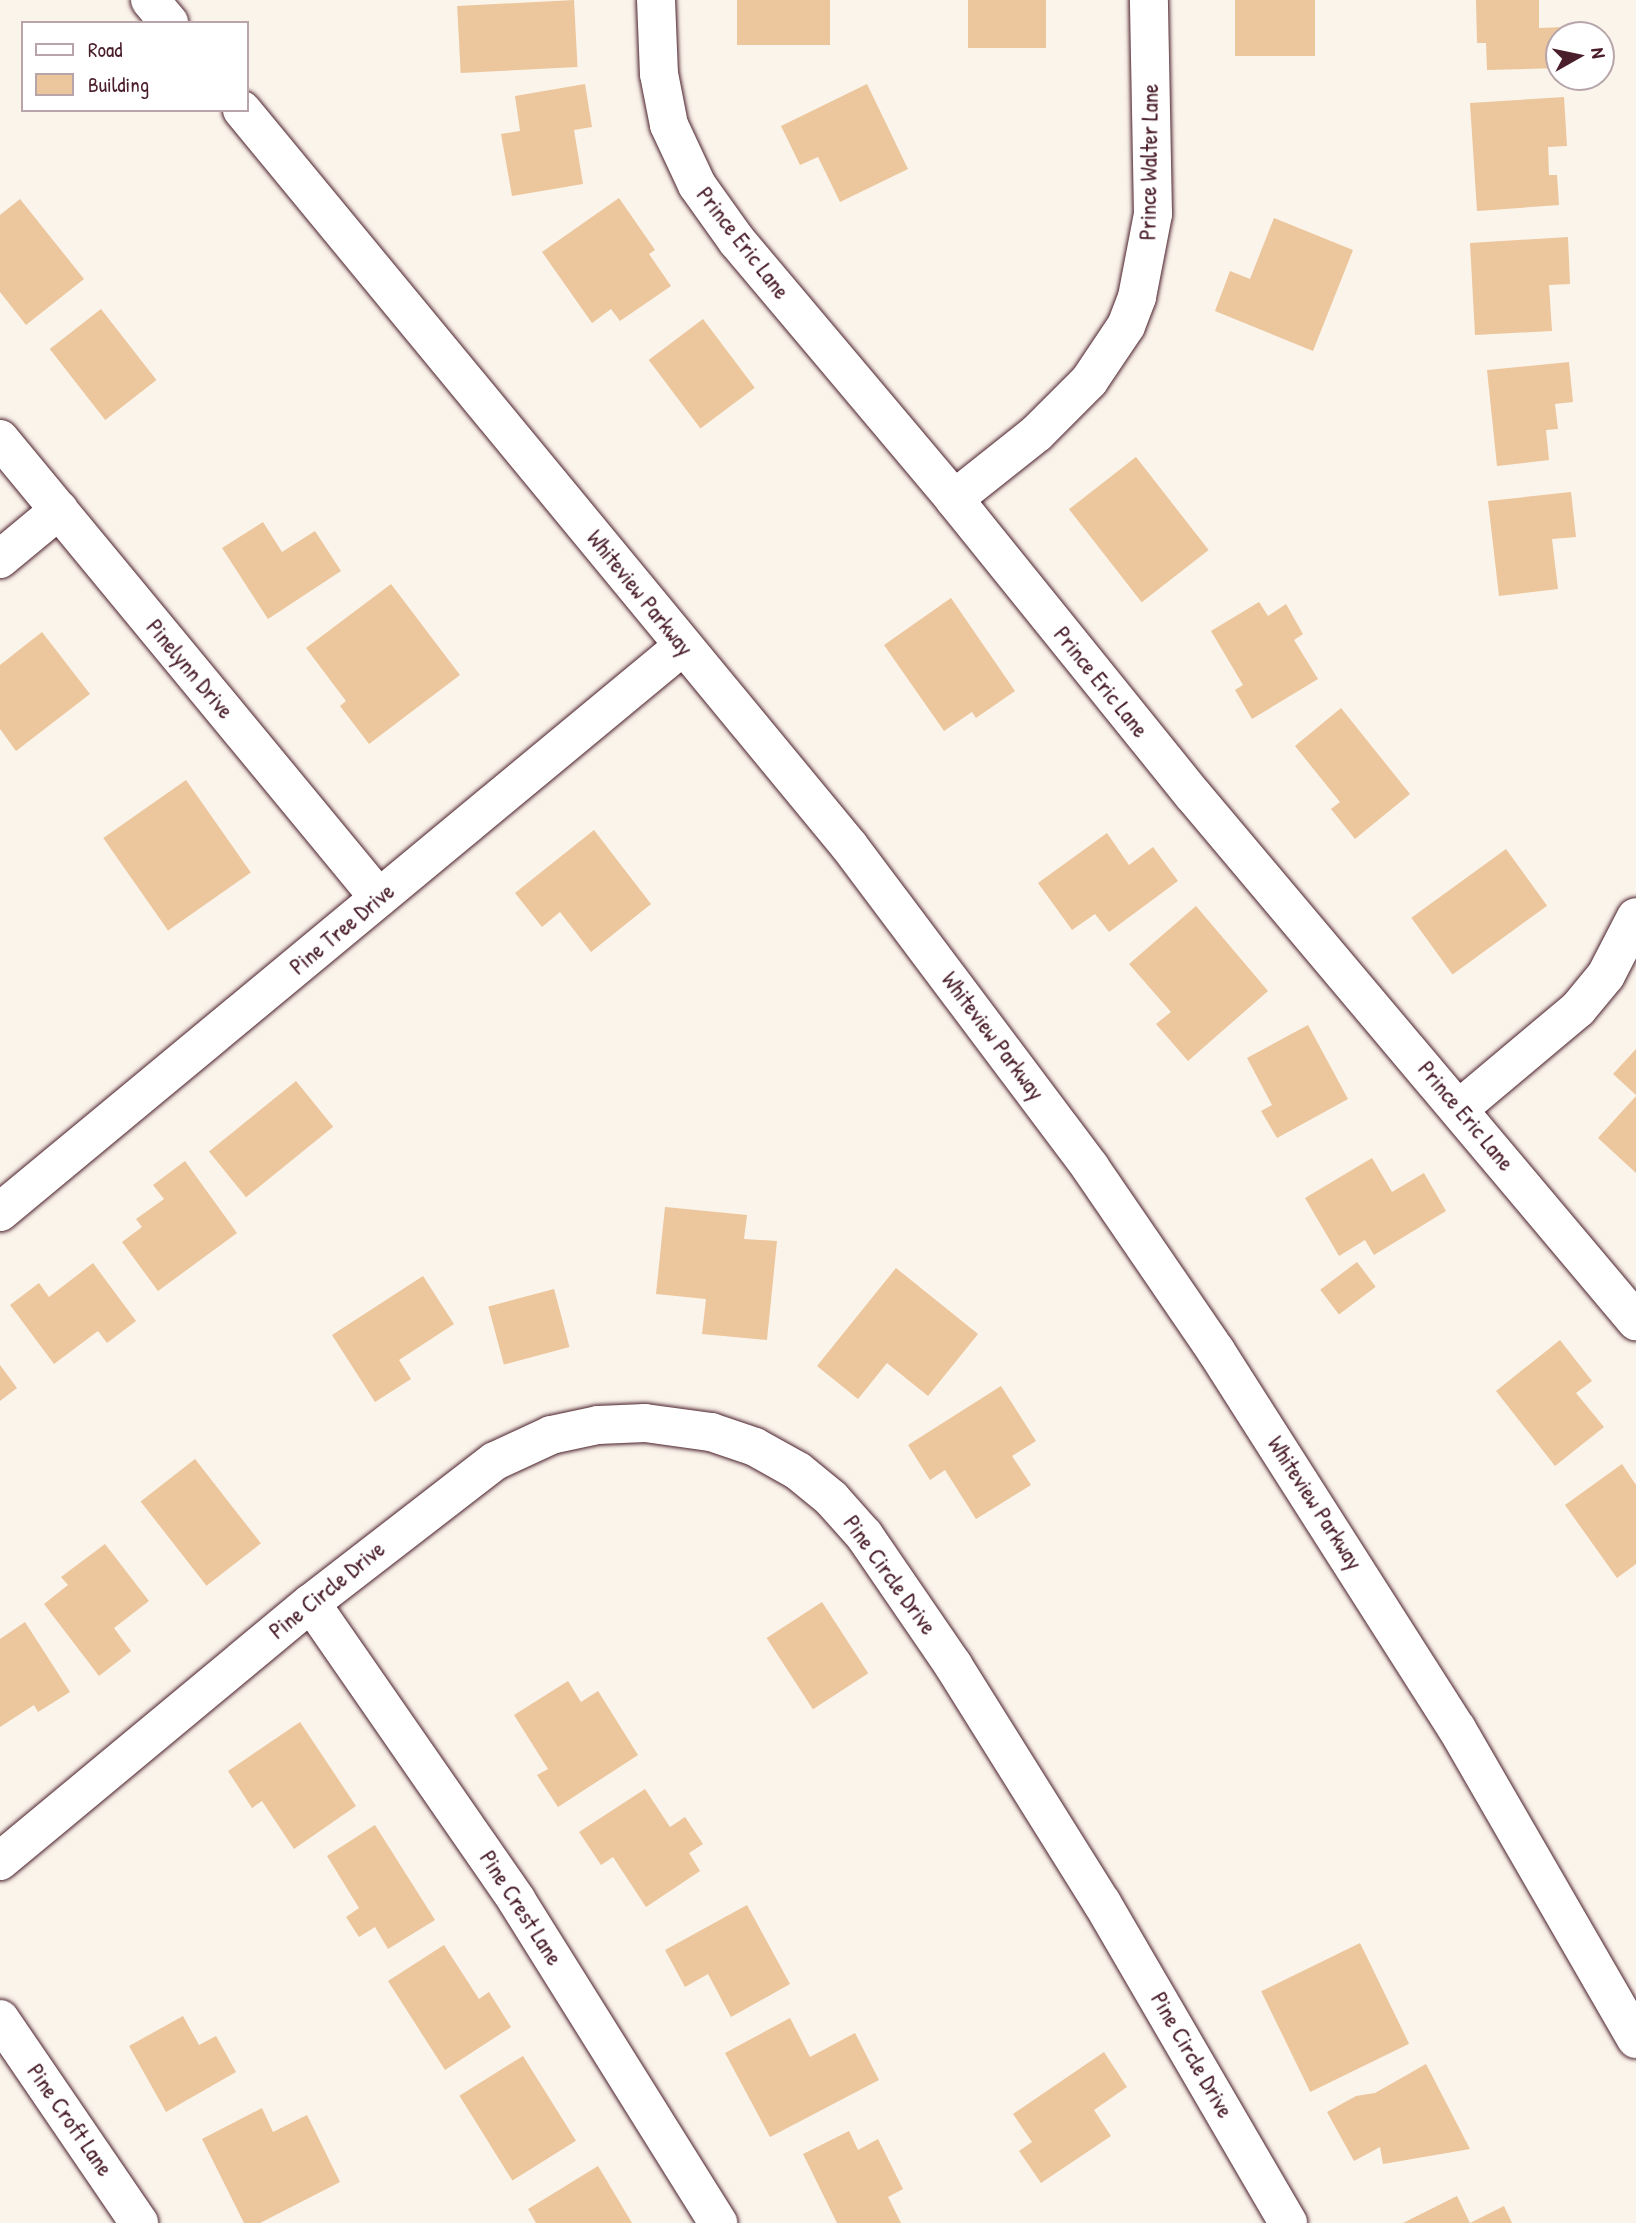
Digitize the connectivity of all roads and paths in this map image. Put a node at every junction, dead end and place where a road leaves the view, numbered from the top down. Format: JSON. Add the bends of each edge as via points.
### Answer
{"nodes":[{"id":1,"x":150,"y":0,"type":"edge"},
{"id":2,"x":656,"y":0,"type":"edge"},
{"id":3,"x":1149,"y":0,"type":"edge"},
{"id":4,"x":167,"y":21,"type":"edge"},
{"id":5,"x":244,"y":112,"type":"edge"},
{"id":6,"x":0,"y":439,"type":"edge"},
{"id":7,"x":954,"y":499,"type":"junction"},
{"id":8,"x":59,"y":510,"type":"junction"},
{"id":9,"x":0,"y":559,"type":"edge"},
{"id":10,"x":683,"y":646,"type":"junction"},
{"id":11,"x":379,"y":898,"type":"junction"},
{"id":12,"x":1636,"y":916,"type":"edge"},
{"id":13,"x":1460,"y":1108,"type":"junction"},
{"id":14,"x":0,"y":1212,"type":"edge"},
{"id":15,"x":1636,"y":1321,"type":"edge"},
{"id":16,"x":311,"y":1602,"type":"junction"},
{"id":17,"x":0,"y":1861,"type":"edge"},
{"id":18,"x":0,"y":2019,"type":"edge"},
{"id":19,"x":1636,"y":2039,"type":"edge"},
{"id":20,"x":139,"y":2223,"type":"edge"},
{"id":21,"x":718,"y":2223,"type":"edge"},
{"id":22,"x":1287,"y":2223,"type":"edge"}],
"edges":[{"from":1,"to":4,"type":"street"},
{"from":2,"to":7,"type":"street","name":"Prince Eric Lane","via":[[663,101],[675,143],[697,185],[737,241]]},
{"from":3,"to":7,"type":"street","name":"Prince Walter Lane","via":[[1153,214],[1137,297],[1125,326],[1089,381],[1037,433]]},
{"from":5,"to":10,"type":"street","name":"Whiteview Parkway"},
{"from":6,"to":8,"type":"street","name":"Pinelynn Drive"},
{"from":7,"to":13,"type":"street","name":"Prince Eric Lane","via":[[1192,795]]},
{"from":8,"to":9,"type":"street"},
{"from":8,"to":11,"type":"street","name":"Pinelynn Drive"},
{"from":10,"to":11,"type":"street","name":"Pine Tree Drive"},
{"from":10,"to":19,"type":"street","name":"Whiteview Parkway","via":[[850,847],[984,1021],[1165,1276],[1457,1729]]},
{"from":11,"to":14,"type":"street","name":"Pine Tree Drive"},
{"from":12,"to":13,"type":"street","via":[[1606,975],[1578,1009]]},
{"from":13,"to":15,"type":"street","name":"Prince Eric Lane"},
{"from":16,"to":17,"type":"street","name":"Pine Circle Drive"},
{"from":16,"to":21,"type":"street","name":"Pine Crest Lane","via":[[510,1891]]},
{"from":16,"to":22,"type":"street","name":"Pine Circle Drive","via":[[477,1472],[551,1435],[621,1423],[690,1427],[734,1439],[798,1471],[857,1525],[953,1665],[1184,2039]]},
{"from":18,"to":20,"type":"street","name":"Pine Croft Lane"}]}
